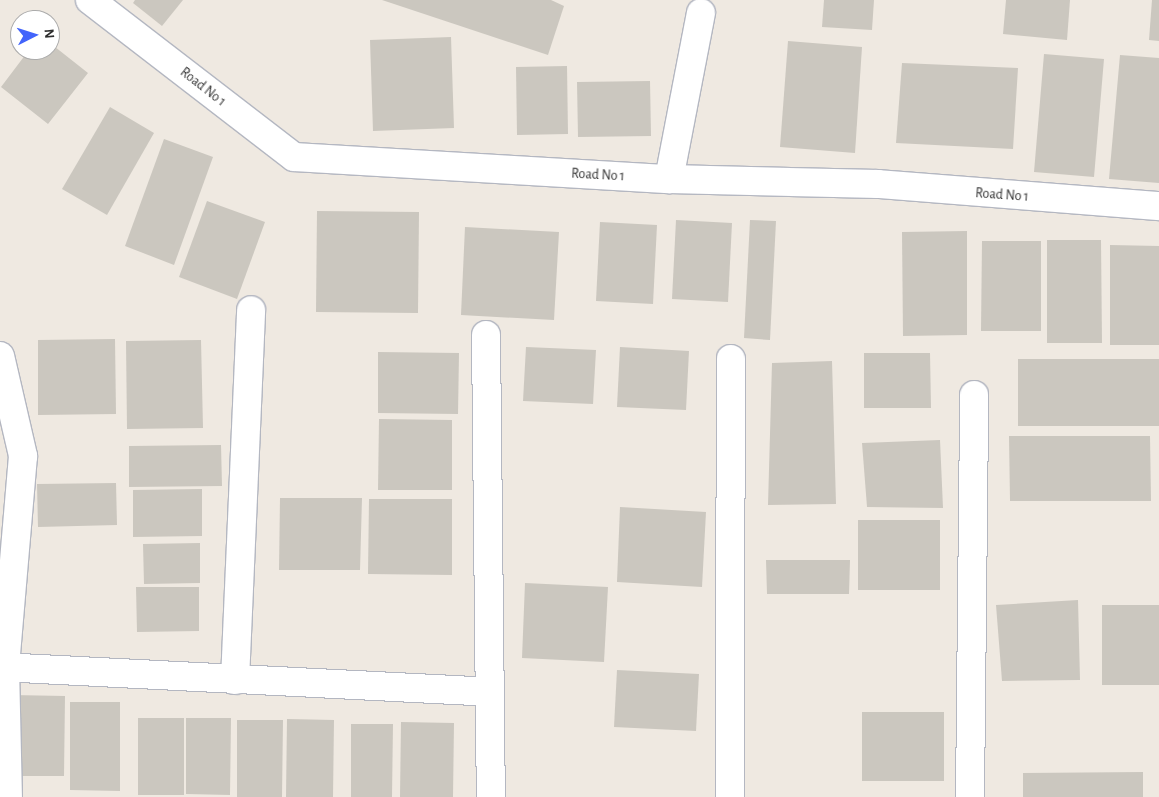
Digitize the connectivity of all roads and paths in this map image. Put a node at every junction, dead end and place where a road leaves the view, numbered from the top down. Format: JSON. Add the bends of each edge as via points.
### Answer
{"nodes":[{"id":1,"x":90,"y":0,"type":"edge"},
{"id":2,"x":701,"y":13,"type":"dead end"},
{"id":3,"x":669,"y":179,"type":"junction"},
{"id":4,"x":1159,"y":206,"type":"edge"},
{"id":5,"x":251,"y":310,"type":"dead end"},
{"id":6,"x":486,"y":335,"type":"dead end"},
{"id":7,"x":0,"y":356,"type":"edge"},
{"id":8,"x":731,"y":359,"type":"dead end"},
{"id":9,"x":974,"y":395,"type":"dead end"},
{"id":10,"x":11,"y":456,"type":"edge"},
{"id":11,"x":3,"y":667,"type":"edge"},
{"id":12,"x":235,"y":680,"type":"junction"},
{"id":13,"x":488,"y":692,"type":"junction"},
{"id":14,"x":8,"y":797,"type":"edge"},
{"id":15,"x":491,"y":797,"type":"edge"},
{"id":16,"x":730,"y":797,"type":"edge"},
{"id":17,"x":970,"y":797,"type":"edge"}],
"edges":[{"from":1,"to":3,"type":"street","name":"Road No 1","via":[[294,158]]},
{"from":2,"to":3,"type":"street"},
{"from":3,"to":4,"type":"street","name":"Road No 1","via":[[878,184]]},
{"from":5,"to":12,"type":"street"},
{"from":6,"to":13,"type":"street"},
{"from":7,"to":10,"type":"street"},
{"from":8,"to":16,"type":"street"},
{"from":9,"to":17,"type":"street"},
{"from":10,"to":11,"type":"street"},
{"from":11,"to":12,"type":"street"},
{"from":11,"to":14,"type":"street"},
{"from":12,"to":13,"type":"street"},
{"from":13,"to":15,"type":"street"}]}
